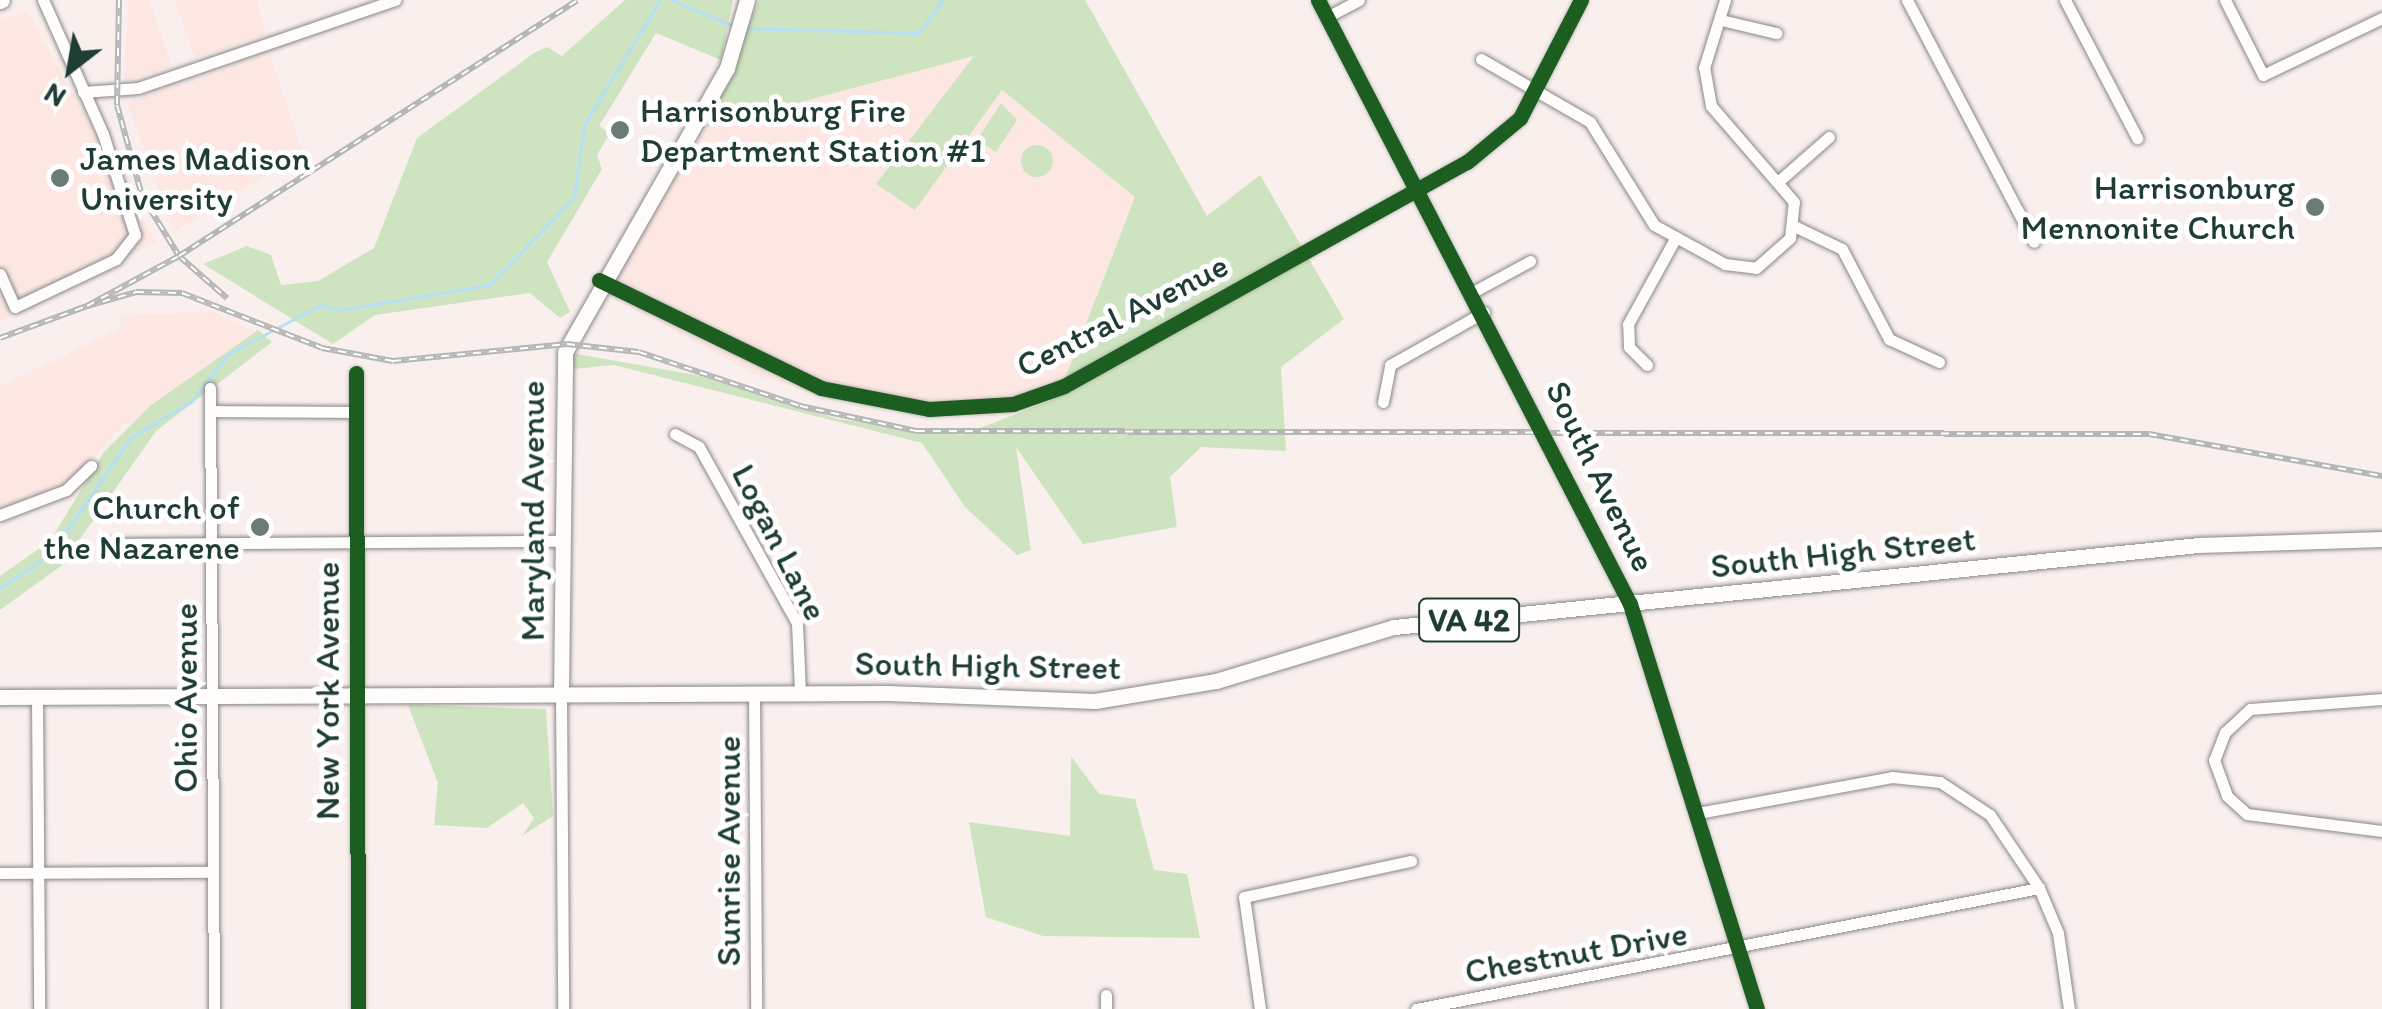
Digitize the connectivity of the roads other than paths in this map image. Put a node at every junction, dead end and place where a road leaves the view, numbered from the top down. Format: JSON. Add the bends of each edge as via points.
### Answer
{"nodes":[{"id":1,"x":43,"y":0,"type":"edge"},
{"id":2,"x":395,"y":0,"type":"edge"},
{"id":3,"x":747,"y":0,"type":"edge"},
{"id":4,"x":1318,"y":0,"type":"edge"},
{"id":5,"x":1359,"y":0,"type":"edge"},
{"id":6,"x":1581,"y":0,"type":"edge"},
{"id":7,"x":1725,"y":0,"type":"edge"},
{"id":8,"x":1906,"y":0,"type":"edge"},
{"id":9,"x":2065,"y":0,"type":"edge"},
{"id":10,"x":2224,"y":0,"type":"edge"},
{"id":11,"x":1327,"y":17,"type":"junction"},
{"id":12,"x":2382,"y":18,"type":"edge"},
{"id":13,"x":1721,"y":20,"type":"junction"},
{"id":14,"x":1776,"y":33,"type":"dead end"},
{"id":15,"x":1481,"y":59,"type":"dead end"},
{"id":16,"x":1539,"y":90,"type":"junction"},
{"id":17,"x":83,"y":92,"type":"junction"},
{"id":18,"x":1829,"y":137,"type":"dead end"},
{"id":19,"x":2138,"y":138,"type":"dead end"},
{"id":20,"x":1780,"y":180,"type":"junction"},
{"id":21,"x":1418,"y":188,"type":"junction"},
{"id":22,"x":1794,"y":226,"type":"junction"},
{"id":23,"x":1676,"y":237,"type":"junction"},
{"id":24,"x":2034,"y":242,"type":"dead end"},
{"id":25,"x":1530,"y":261,"type":"dead end"},
{"id":26,"x":0,"y":274,"type":"edge"},
{"id":27,"x":599,"y":280,"type":"junction"},
{"id":28,"x":1473,"y":292,"type":"junction"},
{"id":29,"x":1484,"y":312,"type":"junction"},
{"id":30,"x":1939,"y":362,"type":"dead end"},
{"id":31,"x":1648,"y":365,"type":"dead end"},
{"id":32,"x":356,"y":373,"type":"dead end"},
{"id":33,"x":210,"y":388,"type":"dead end"},
{"id":34,"x":1383,"y":402,"type":"dead end"},
{"id":35,"x":210,"y":411,"type":"junction"},
{"id":36,"x":356,"y":412,"type":"junction"},
{"id":37,"x":675,"y":434,"type":"dead end"},
{"id":38,"x":91,"y":466,"type":"dead end"},
{"id":39,"x":0,"y":515,"type":"edge"},
{"id":40,"x":2382,"y":538,"type":"edge"},
{"id":41,"x":560,"y":542,"type":"junction"},
{"id":42,"x":356,"y":543,"type":"junction"},
{"id":43,"x":109,"y":544,"type":"dead end"},
{"id":44,"x":212,"y":544,"type":"junction"},
{"id":45,"x":1630,"y":604,"type":"junction"},
{"id":46,"x":561,"y":693,"type":"junction"},
{"id":47,"x":800,"y":693,"type":"junction"},
{"id":48,"x":213,"y":694,"type":"junction"},
{"id":49,"x":356,"y":694,"type":"junction"},
{"id":50,"x":754,"y":694,"type":"junction"},
{"id":51,"x":0,"y":696,"type":"edge"},
{"id":52,"x":38,"y":696,"type":"junction"},
{"id":53,"x":2382,"y":699,"type":"edge"},
{"id":54,"x":1698,"y":813,"type":"junction"},
{"id":55,"x":2382,"y":831,"type":"edge"},
{"id":56,"x":1411,"y":861,"type":"dead end"},
{"id":57,"x":38,"y":872,"type":"junction"},
{"id":58,"x":213,"y":872,"type":"junction"},
{"id":59,"x":0,"y":873,"type":"edge"},
{"id":60,"x":2039,"y":888,"type":"junction"},
{"id":61,"x":1739,"y":951,"type":"junction"},
{"id":62,"x":1106,"y":994,"type":"dead end"},
{"id":63,"x":40,"y":1009,"type":"edge"},
{"id":64,"x":214,"y":1009,"type":"edge"},
{"id":65,"x":358,"y":1009,"type":"edge"},
{"id":66,"x":563,"y":1009,"type":"edge"},
{"id":67,"x":756,"y":1009,"type":"edge"},
{"id":68,"x":1106,"y":1009,"type":"edge"},
{"id":69,"x":1260,"y":1009,"type":"edge"},
{"id":70,"x":1416,"y":1009,"type":"edge"},
{"id":71,"x":1757,"y":1009,"type":"edge"},
{"id":72,"x":2070,"y":1009,"type":"edge"}],
"edges":[{"from":1,"to":17,"type":"street"},
{"from":2,"to":17,"type":"street","via":[[138,88]]},
{"from":3,"to":27,"type":"main road","name":"Maryland Avenue","via":[[740,38]]},
{"from":4,"to":11,"type":"street","name":"South Avenue"},
{"from":5,"to":11,"type":"street"},
{"from":6,"to":16,"type":"street","name":"Central Avenue"},
{"from":7,"to":13,"type":"street"},
{"from":8,"to":24,"type":"street"},
{"from":9,"to":19,"type":"street"},
{"from":10,"to":12,"type":"street","via":[[2263,75]]},
{"from":11,"to":21,"type":"street","name":"South Avenue"},
{"from":13,"to":14,"type":"street"},
{"from":13,"to":20,"type":"street","via":[[1704,68],[1710,106]]},
{"from":15,"to":16,"type":"street"},
{"from":16,"to":21,"type":"street","name":"Central Avenue","via":[[1490,146]]},
{"from":16,"to":23,"type":"street","via":[[1590,122],[1636,207]]},
{"from":17,"to":26,"type":"street","via":[[134,218],[132,242],[15,307]]},
{"from":18,"to":20,"type":"street"},
{"from":20,"to":22,"type":"street","via":[[1794,202]]},
{"from":21,"to":27,"type":"street","name":"Central Avenue","via":[[1064,386],[985,408],[821,388]]},
{"from":21,"to":28,"type":"street","name":"South Avenue"},
{"from":22,"to":23,"type":"street","via":[[1779,255],[1756,268],[1725,264]]},
{"from":22,"to":30,"type":"street","via":[[1840,246],[1889,339]]},
{"from":23,"to":31,"type":"street","via":[[1628,324],[1630,350]]},
{"from":25,"to":28,"type":"street"},
{"from":27,"to":41,"type":"main road","name":"Maryland Avenue","via":[[562,362]]},
{"from":28,"to":29,"type":"street","name":"South Avenue"},
{"from":29,"to":34,"type":"street","via":[[1392,363]]},
{"from":29,"to":45,"type":"street","name":"South Avenue"},
{"from":32,"to":36,"type":"street","name":"New York Avenue"},
{"from":33,"to":35,"type":"street","name":"Ohio Avenue"},
{"from":35,"to":36,"type":"street"},
{"from":35,"to":44,"type":"street","name":"Ohio Avenue"},
{"from":36,"to":42,"type":"street","name":"New York Avenue"},
{"from":37,"to":47,"type":"street","name":"Logan Lane","via":[[700,447],[797,623]]},
{"from":38,"to":39,"type":"street","via":[[66,490]]},
{"from":40,"to":45,"type":"main road","name":"South High Street","number":"VA 42","via":[[2199,544]]},
{"from":41,"to":42,"type":"street"},
{"from":41,"to":46,"type":"main road","name":"Maryland Avenue"},
{"from":42,"to":44,"type":"street"},
{"from":42,"to":49,"type":"street","name":"New York Avenue"},
{"from":43,"to":44,"type":"street"},
{"from":44,"to":48,"type":"street","name":"Ohio Avenue"},
{"from":45,"to":47,"type":"main road","name":"South High Street","number":"VA 42","via":[[1394,628],[1216,682],[1122,698]]},
{"from":45,"to":54,"type":"street","name":"South Avenue"},
{"from":46,"to":49,"type":"main road","name":"South High Street","number":"VA 42"},
{"from":46,"to":50,"type":"main road","name":"South High Street","number":"VA 42"},
{"from":46,"to":66,"type":"street","name":"Maryland Avenue"},
{"from":47,"to":50,"type":"main road","name":"South High Street","number":"VA 42"},
{"from":48,"to":49,"type":"main road","name":"South High Street","number":"VA 42"},
{"from":48,"to":52,"type":"main road","name":"South High Street","number":"VA 42"},
{"from":48,"to":58,"type":"street","name":"Ohio Avenue"},
{"from":49,"to":65,"type":"street","name":"New York Avenue"},
{"from":50,"to":67,"type":"street","name":"Sunrise Avenue"},
{"from":51,"to":52,"type":"main road","name":"South High Street","number":"VA 42"},
{"from":52,"to":57,"type":"street"},
{"from":53,"to":55,"type":"street","via":[[2250,709],[2225,732],[2214,760],[2227,796],[2247,814]]},
{"from":54,"to":60,"type":"street","via":[[1892,777],[1940,782],[1990,814]]},
{"from":54,"to":61,"type":"street","name":"South Avenue"},
{"from":56,"to":69,"type":"street","via":[[1244,896]]},
{"from":57,"to":58,"type":"street"},
{"from":57,"to":59,"type":"street"},
{"from":57,"to":63,"type":"street"},
{"from":58,"to":64,"type":"street","name":"Ohio Avenue"},
{"from":60,"to":61,"type":"street","name":"Chestnut Drive"},
{"from":60,"to":72,"type":"street","via":[[2058,933]]},
{"from":61,"to":70,"type":"street","name":"Chestnut Drive"},
{"from":61,"to":71,"type":"street","name":"South Avenue"},
{"from":62,"to":68,"type":"street"}]}
